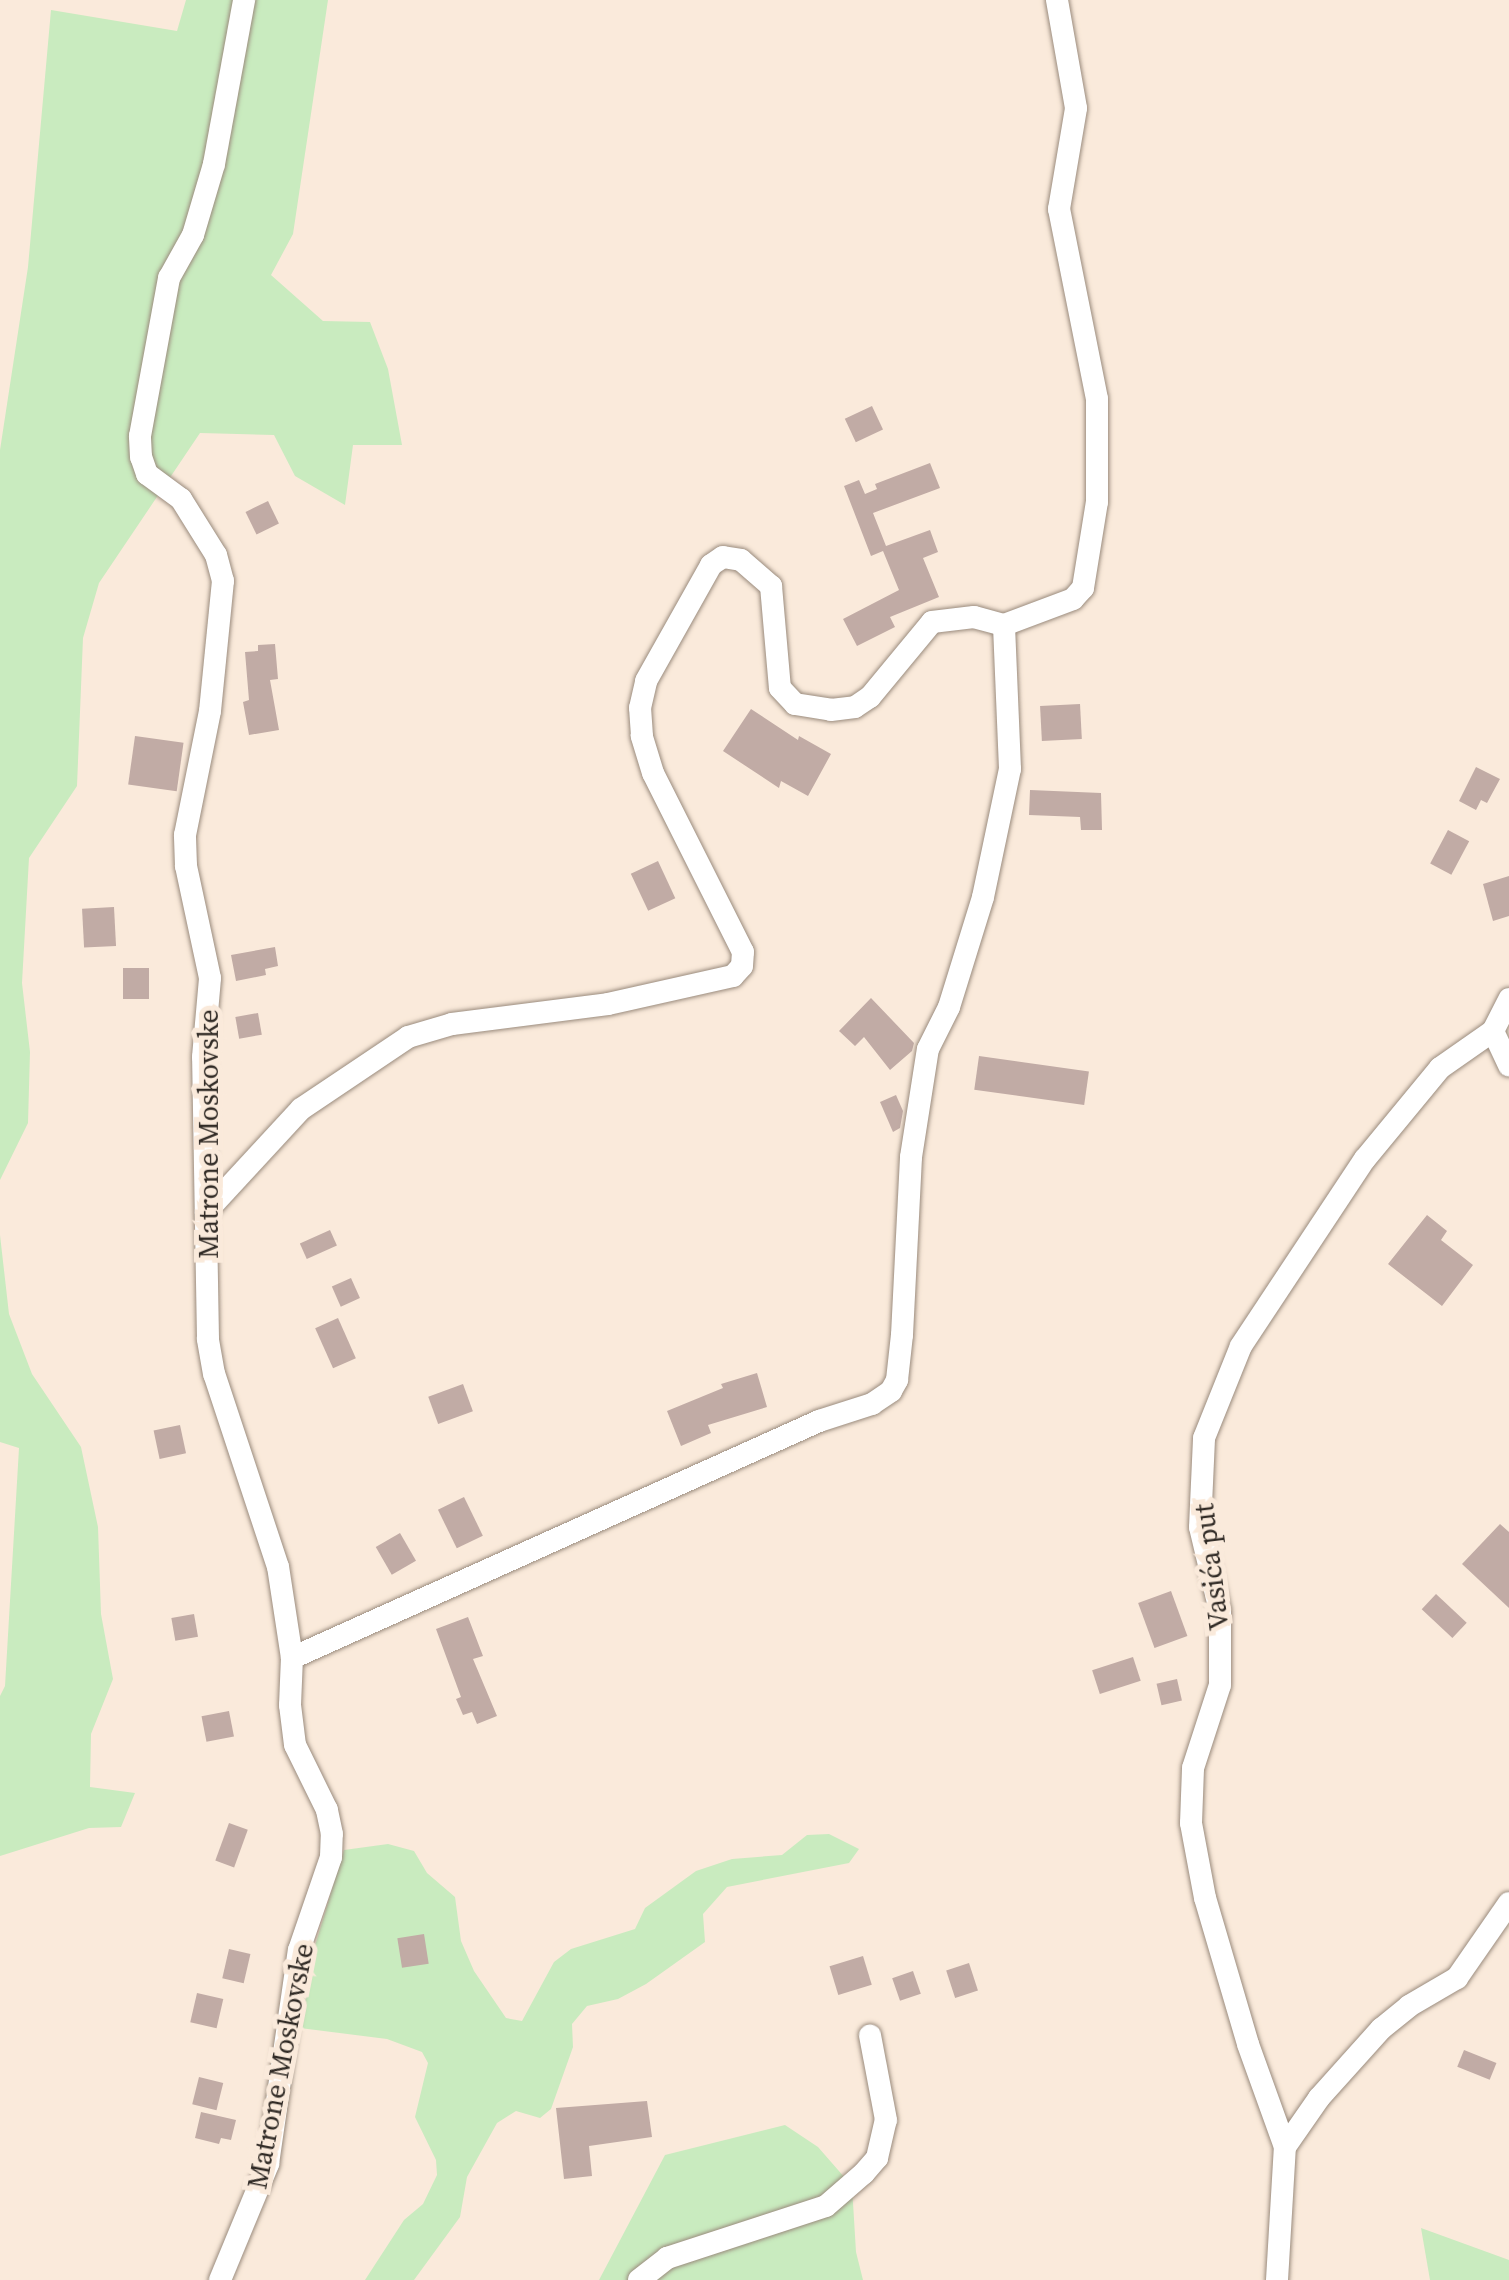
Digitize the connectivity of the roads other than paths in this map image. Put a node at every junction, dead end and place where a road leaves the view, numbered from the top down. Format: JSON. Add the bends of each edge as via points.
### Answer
{"nodes":[{"id":1,"x":244,"y":0,"type":"edge"},
{"id":2,"x":1057,"y":0,"type":"edge"},
{"id":3,"x":1004,"y":625,"type":"junction"},
{"id":4,"x":1509,"y":999,"type":"edge"},
{"id":5,"x":1494,"y":1031,"type":"junction"},
{"id":6,"x":1509,"y":1066,"type":"edge"},
{"id":7,"x":206,"y":1212,"type":"junction"},
{"id":8,"x":292,"y":1658,"type":"junction"},
{"id":9,"x":1509,"y":1903,"type":"edge"},
{"id":10,"x":870,"y":2035,"type":"dead end"},
{"id":11,"x":1285,"y":2147,"type":"junction"},
{"id":12,"x":220,"y":2280,"type":"edge"},
{"id":13,"x":639,"y":2280,"type":"edge"},
{"id":14,"x":1277,"y":2280,"type":"edge"}],
"edges":[{"from":1,"to":7,"type":"street","name":"Matrone Moskovske","via":[[214,164],[193,235],[169,278],[140,436],[148,474],[180,499],[216,555],[223,581],[210,712],[185,834],[210,978],[203,1057]]},
{"from":2,"to":3,"type":"street","via":[[1076,108],[1059,210],[1097,399],[1097,502],[1082,588],[1073,600]]},
{"from":3,"to":7,"type":"street","via":[[974,617],[932,622],[870,697],[855,707],[806,708],[780,688],[770,586],[741,560],[711,565],[646,681],[642,736],[653,773],[742,952],[742,966],[733,976],[608,1004],[452,1024],[408,1038],[301,1109]]},
{"from":3,"to":8,"type":"street","via":[[1010,769],[983,897],[949,1007],[928,1049],[910,1157],[902,1335],[891,1391]]},
{"from":4,"to":5,"type":"street"},
{"from":5,"to":6,"type":"street"},
{"from":5,"to":11,"type":"street","name":"Vasića put","via":[[1440,1068],[1365,1160],[1241,1346],[1204,1438],[1200,1527],[1220,1611],[1220,1685],[1194,1768],[1191,1823],[1204,1898]]},
{"from":7,"to":8,"type":"street","name":"Matrone Moskovske","via":[[214,1374],[278,1568]]},
{"from":8,"to":12,"type":"street","name":"Matrone Moskovske","via":[[296,1746],[327,1810],[332,1857],[299,1950],[268,2164]]},
{"from":9,"to":11,"type":"street","via":[[1457,1978],[1381,2029]]},
{"from":10,"to":13,"type":"street","via":[[886,2120],[877,2158],[864,2173],[826,2206],[666,2258]]},
{"from":11,"to":14,"type":"street","name":"Vasića put"}]}
